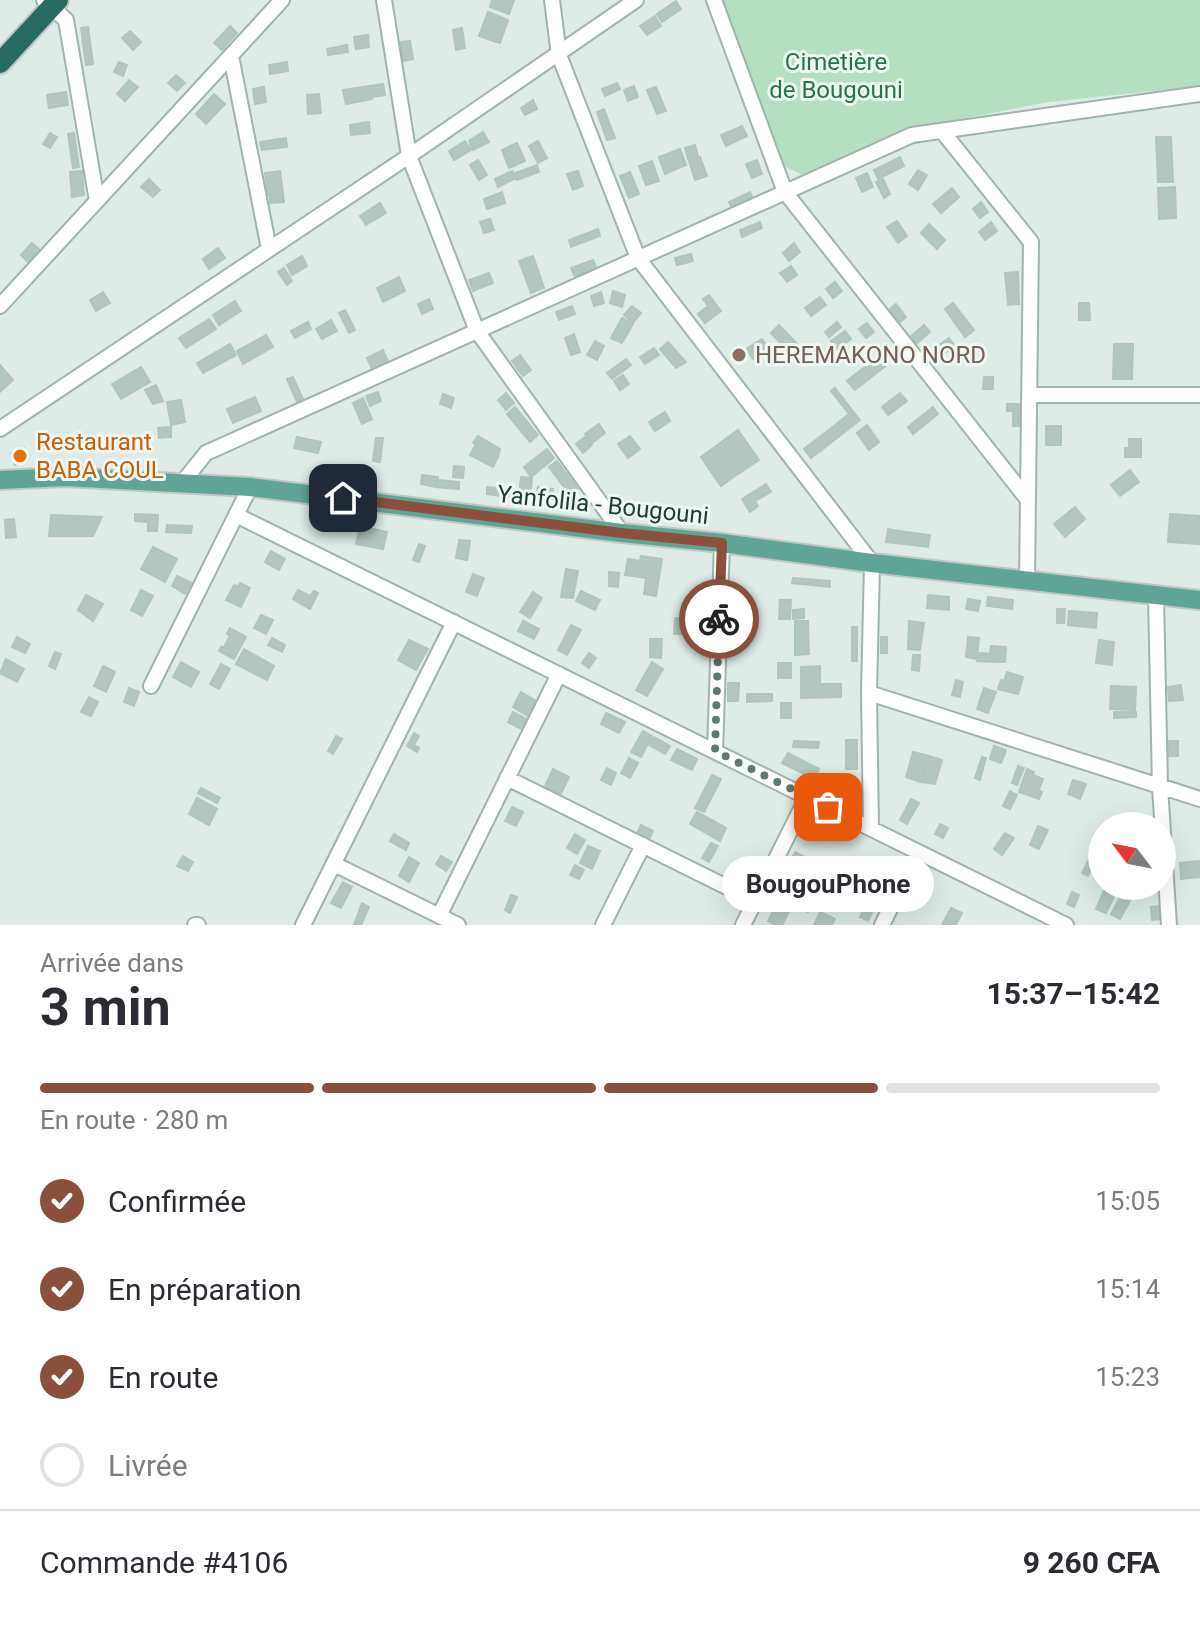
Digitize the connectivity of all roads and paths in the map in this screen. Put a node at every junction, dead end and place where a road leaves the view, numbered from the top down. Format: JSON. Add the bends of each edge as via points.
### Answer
{"nodes":[{"id":1,"x":282,"y":0,"type":"edge"},
{"id":2,"x":384,"y":0,"type":"edge"},
{"id":3,"x":552,"y":0,"type":"edge"},
{"id":4,"x":636,"y":0,"type":"edge"},
{"id":5,"x":714,"y":0,"type":"edge"},
{"id":6,"x":51,"y":2,"type":"edge"},
{"id":7,"x":559,"y":55,"type":"junction"},
{"id":8,"x":231,"y":56,"type":"junction"},
{"id":9,"x":0,"y":63,"type":"edge"},
{"id":10,"x":1200,"y":94,"type":"edge"},
{"id":11,"x":942,"y":131,"type":"junction"},
{"id":12,"x":409,"y":156,"type":"junction"},
{"id":13,"x":785,"y":192,"type":"junction"},
{"id":14,"x":97,"y":201,"type":"junction"},
{"id":15,"x":269,"y":249,"type":"junction"},
{"id":16,"x":638,"y":258,"type":"junction"},
{"id":17,"x":0,"y":306,"type":"edge"},
{"id":18,"x":477,"y":331,"type":"junction"},
{"id":19,"x":1029,"y":395,"type":"junction"},
{"id":20,"x":1200,"y":395,"type":"edge"},
{"id":21,"x":0,"y":429,"type":"edge"},
{"id":22,"x":0,"y":480,"type":"edge"},
{"id":23,"x":182,"y":483,"type":"junction"},
{"id":24,"x":250,"y":487,"type":"junction"},
{"id":25,"x":1028,"y":500,"type":"junction"},
{"id":26,"x":236,"y":515,"type":"junction"},
{"id":27,"x":622,"y":533,"type":"junction"},
{"id":28,"x":722,"y":543,"type":"junction"},
{"id":29,"x":872,"y":563,"type":"junction"},
{"id":30,"x":1027,"y":580,"type":"junction"},
{"id":31,"x":1156,"y":595,"type":"junction"},
{"id":32,"x":1200,"y":600,"type":"edge"},
{"id":33,"x":454,"y":622,"type":"junction"},
{"id":34,"x":559,"y":674,"type":"junction"},
{"id":35,"x":151,"y":686,"type":"dead end"},
{"id":36,"x":869,"y":693,"type":"junction"},
{"id":37,"x":715,"y":751,"type":"junction"},
{"id":38,"x":507,"y":778,"type":"junction"},
{"id":39,"x":1160,"y":787,"type":"junction"},
{"id":40,"x":807,"y":797,"type":"junction"},
{"id":41,"x":1200,"y":799,"type":"edge"},
{"id":42,"x":871,"y":828,"type":"junction"},
{"id":43,"x":643,"y":845,"type":"junction"},
{"id":44,"x":918,"y":852,"type":"junction"},
{"id":45,"x":334,"y":864,"type":"junction"},
{"id":46,"x":755,"y":901,"type":"junction"},
{"id":47,"x":439,"y":916,"type":"junction"},
{"id":48,"x":303,"y":925,"type":"edge"},
{"id":49,"x":458,"y":925,"type":"edge"},
{"id":50,"x":603,"y":925,"type":"edge"},
{"id":51,"x":743,"y":925,"type":"edge"},
{"id":52,"x":882,"y":925,"type":"edge"},
{"id":53,"x":1066,"y":925,"type":"edge"},
{"id":54,"x":1169,"y":925,"type":"edge"}],
"edges":[{"from":1,"to":8,"type":"street"},
{"from":2,"to":12,"type":"street"},
{"from":3,"to":7,"type":"street"},
{"from":4,"to":7,"type":"street"},
{"from":5,"to":13,"type":"street"},
{"from":6,"to":9,"type":"highway"},
{"from":6,"to":14,"type":"street","via":[[66,20]]},
{"from":7,"to":12,"type":"street"},
{"from":7,"to":16,"type":"street"},
{"from":8,"to":14,"type":"street"},
{"from":8,"to":15,"type":"street"},
{"from":10,"to":11,"type":"street"},
{"from":11,"to":13,"type":"street","via":[[912,135]]},
{"from":11,"to":19,"type":"street","via":[[1031,242]]},
{"from":12,"to":15,"type":"street"},
{"from":12,"to":18,"type":"street"},
{"from":13,"to":16,"type":"street"},
{"from":13,"to":25,"type":"street"},
{"from":14,"to":17,"type":"street"},
{"from":15,"to":21,"type":"street"},
{"from":16,"to":18,"type":"street"},
{"from":16,"to":29,"type":"street"},
{"from":18,"to":23,"type":"street","via":[[206,453]]},
{"from":18,"to":27,"type":"street"},
{"from":19,"to":20,"type":"street"},
{"from":19,"to":25,"type":"street"},
{"from":22,"to":23,"type":"main road","name":"Yanfolila - Bougouni","via":[[65,477]]},
{"from":23,"to":24,"type":"main road","name":"Yanfolila - Bougouni"},
{"from":24,"to":26,"type":"street"},
{"from":24,"to":27,"type":"main road","name":"Yanfolila - Bougouni"},
{"from":25,"to":30,"type":"street"},
{"from":26,"to":33,"type":"street"},
{"from":26,"to":35,"type":"street"},
{"from":27,"to":28,"type":"main road","name":"Yanfolila - Bougouni"},
{"from":28,"to":29,"type":"main road","name":"Yanfolila - Bougouni"},
{"from":28,"to":37,"type":"street"},
{"from":29,"to":30,"type":"main road","name":"Yanfolila - Bougouni"},
{"from":29,"to":36,"type":"street"},
{"from":30,"to":31,"type":"main road","name":"Yanfolila - Bougouni"},
{"from":31,"to":32,"type":"main road","name":"Yanfolila - Bougouni"},
{"from":31,"to":39,"type":"street"},
{"from":33,"to":34,"type":"street"},
{"from":33,"to":45,"type":"street"},
{"from":34,"to":37,"type":"street"},
{"from":34,"to":38,"type":"street"},
{"from":36,"to":39,"type":"street"},
{"from":36,"to":42,"type":"street"},
{"from":37,"to":40,"type":"street"},
{"from":38,"to":43,"type":"street"},
{"from":38,"to":47,"type":"street"},
{"from":39,"to":41,"type":"street"},
{"from":39,"to":54,"type":"street"},
{"from":40,"to":42,"type":"street"},
{"from":40,"to":46,"type":"street"},
{"from":42,"to":44,"type":"street"},
{"from":43,"to":46,"type":"street"},
{"from":43,"to":50,"type":"street"},
{"from":44,"to":52,"type":"street"},
{"from":44,"to":53,"type":"street"},
{"from":45,"to":47,"type":"street"},
{"from":45,"to":48,"type":"street"},
{"from":46,"to":51,"type":"street"},
{"from":47,"to":49,"type":"street"}]}
